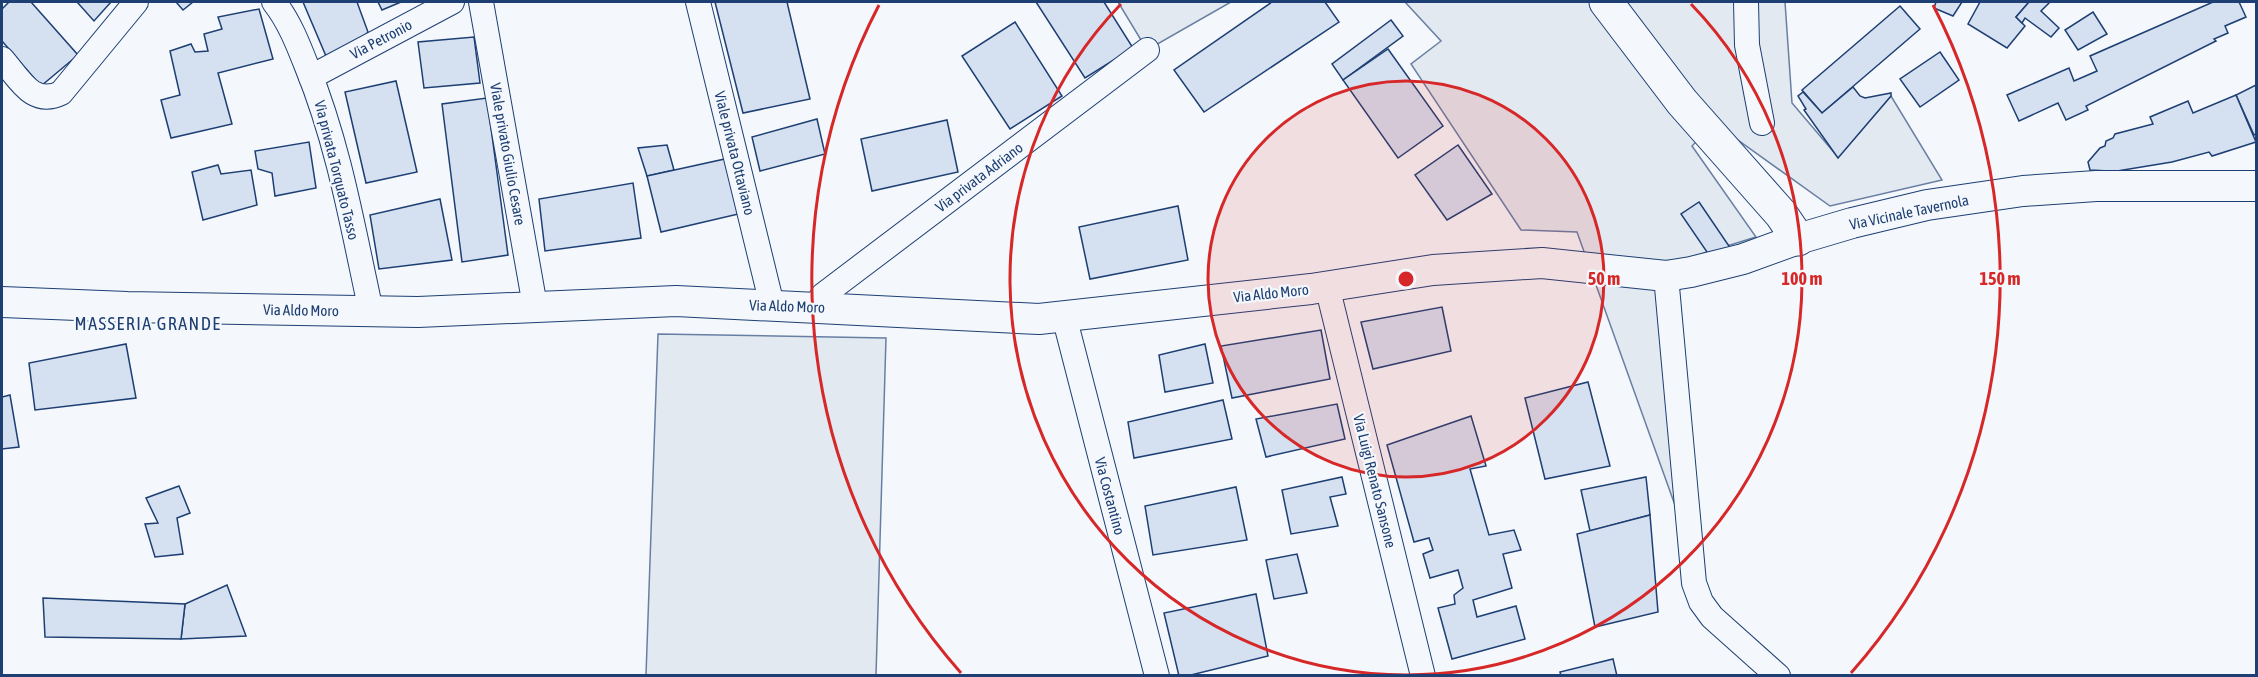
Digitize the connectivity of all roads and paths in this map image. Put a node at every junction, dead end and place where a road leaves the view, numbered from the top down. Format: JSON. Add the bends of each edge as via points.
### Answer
{"nodes":[{"id":1,"x":136,"y":2,"type":"edge"},
{"id":2,"x":274,"y":2,"type":"edge"},
{"id":3,"x":452,"y":2,"type":"edge"},
{"id":4,"x":481,"y":2,"type":"edge"},
{"id":5,"x":698,"y":2,"type":"edge"},
{"id":6,"x":1606,"y":2,"type":"edge"},
{"id":7,"x":1746,"y":2,"type":"edge"},
{"id":8,"x":1147,"y":50,"type":"dead end"},
{"id":9,"x":2,"y":59,"type":"edge"},
{"id":10,"x":311,"y":77,"type":"junction"},
{"id":11,"x":1762,"y":123,"type":"dead end"},
{"id":12,"x":2256,"y":186,"type":"edge"},
{"id":13,"x":1798,"y":239,"type":"junction"},
{"id":14,"x":1569,"y":265,"type":"joint"},
{"id":15,"x":1666,"y":276,"type":"junction"},
{"id":16,"x":1327,"y":286,"type":"junction"},
{"id":17,"x":2,"y":302,"type":"edge"},
{"id":18,"x":535,"y":306,"type":"junction"},
{"id":19,"x":772,"y":306,"type":"junction"},
{"id":20,"x":815,"y":307,"type":"junction"},
{"id":21,"x":371,"y":311,"type":"junction"},
{"id":22,"x":1064,"y":316,"type":"junction"},
{"id":23,"x":1157,"y":675,"type":"edge"},
{"id":24,"x":1423,"y":675,"type":"edge"},
{"id":25,"x":1778,"y":675,"type":"edge"}],
"edges":[{"from":1,"to":9,"type":"street","via":[[61,93],[50,98],[33,94]]},
{"from":2,"to":10,"type":"street","name":"Via privata Torquato Tasso","via":[[297,40]]},
{"from":3,"to":10,"type":"street","name":"Via Petronio"},
{"from":4,"to":18,"type":"street","name":"Viale privato Giulio Cesare"},
{"from":5,"to":19,"type":"street","name":"Viale privata Ottaviano"},
{"from":6,"to":13,"type":"highway","via":[[1682,102]]},
{"from":7,"to":11,"type":"street","via":[[1747,45]]},
{"from":8,"to":20,"type":"street","name":"Via privata Adriano","via":[[823,295]]},
{"from":10,"to":21,"type":"street","name":"Via privata Torquato Tasso","via":[[332,137]]},
{"from":12,"to":13,"type":"street","name":"Via Vicinale Tavernola","via":[[2096,186],[2023,191],[1927,205]]},
{"from":13,"to":15,"type":"street","name":"Via Vicinale Tavernola","via":[[1743,259]]},
{"from":14,"to":15,"type":"street","name":"Via Vicinale Tavernola"},
{"from":14,"to":16,"type":"street","name":"Via Aldo Moro","via":[[1433,270]]},
{"from":15,"to":25,"type":"street","via":[[1694,583],[1712,617]]},
{"from":16,"to":22,"type":"street","name":"Via Aldo Moro"},
{"from":16,"to":24,"type":"street","name":"Via Luigi Renato Sansone"},
{"from":17,"to":21,"type":"street","name":"Via Aldo Moro"},
{"from":18,"to":19,"type":"street","name":"Via Aldo Moro","via":[[676,301]]},
{"from":18,"to":21,"type":"street","name":"Via Aldo Moro"},
{"from":19,"to":20,"type":"street","name":"Via Aldo Moro"},
{"from":20,"to":22,"type":"street","name":"Via Aldo Moro","via":[[1039,319]]},
{"from":22,"to":23,"type":"street","name":"Via Costantino"}]}
